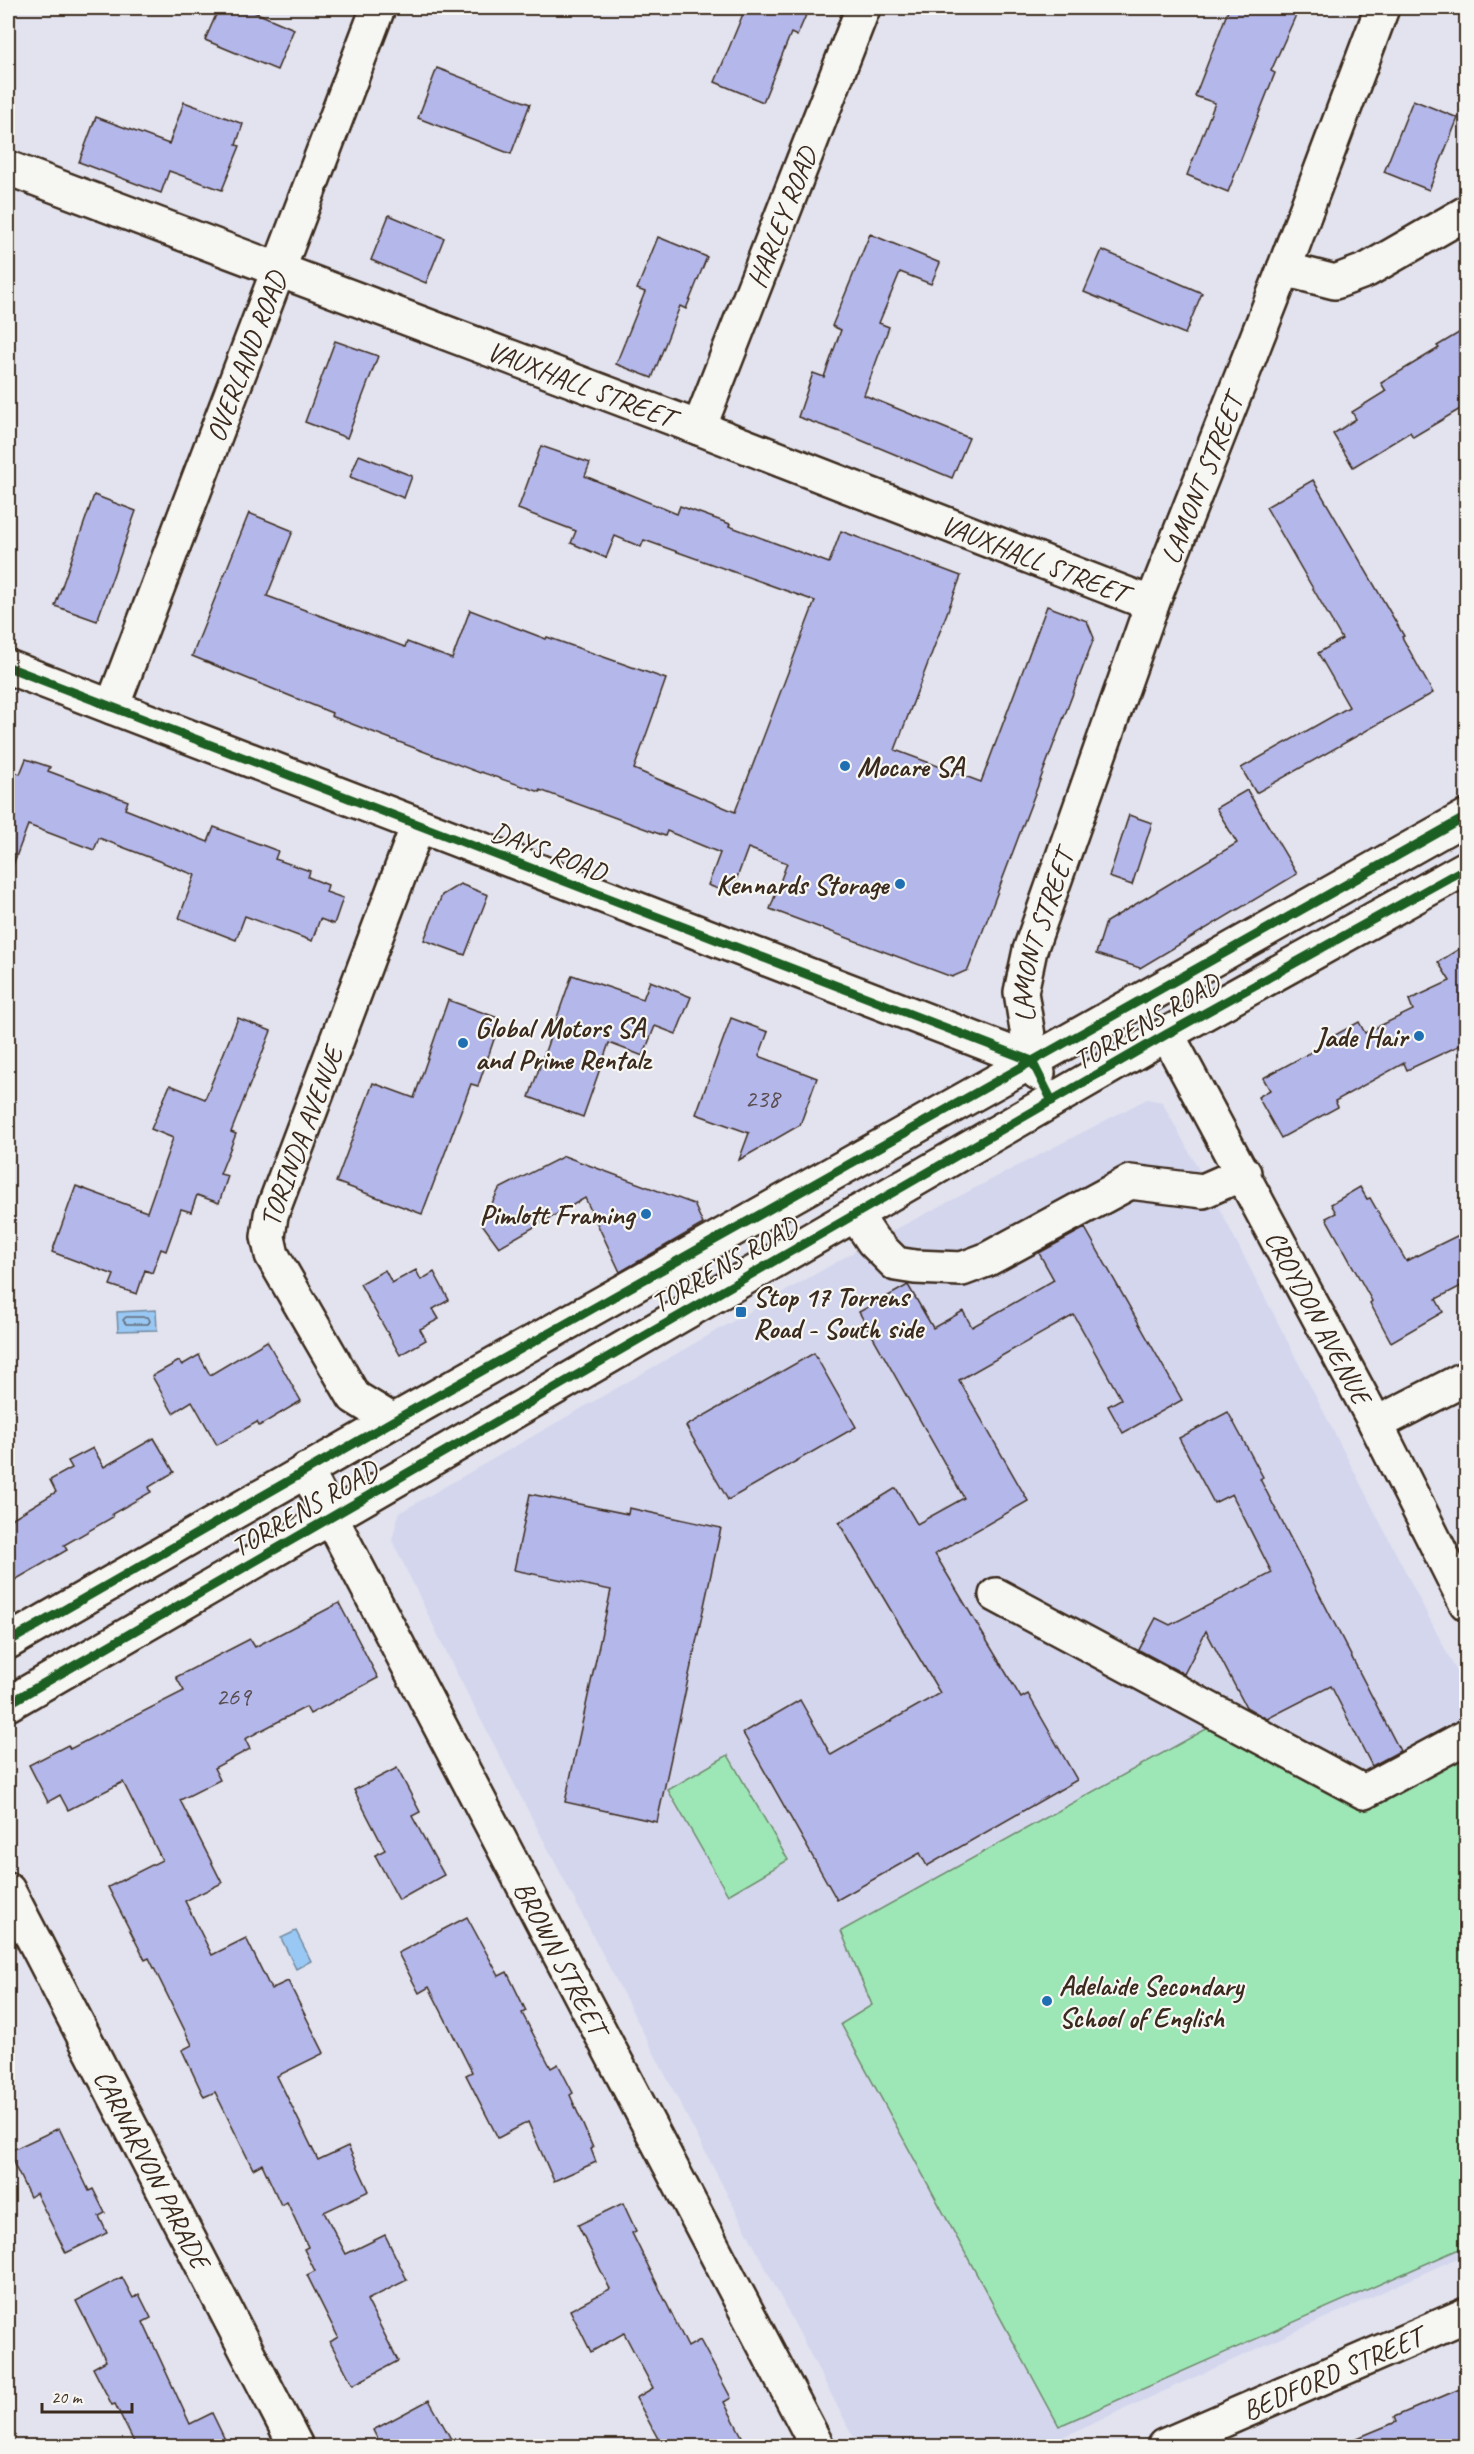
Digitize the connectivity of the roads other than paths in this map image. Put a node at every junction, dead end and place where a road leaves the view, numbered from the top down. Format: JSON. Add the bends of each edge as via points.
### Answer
{"nodes":[{"id":1,"x":378,"y":8,"type":"edge"},
{"id":2,"x":863,"y":8,"type":"edge"},
{"id":3,"x":1382,"y":8,"type":"edge"},
{"id":4,"x":8,"y":168,"type":"edge"},
{"id":5,"x":1467,"y":213,"type":"edge"},
{"id":6,"x":1284,"y":268,"type":"junction"},
{"id":7,"x":278,"y":271,"type":"junction"},
{"id":8,"x":699,"y":428,"type":"junction"},
{"id":9,"x":1152,"y":604,"type":"junction"},
{"id":10,"x":8,"y":667,"type":"edge"},
{"id":11,"x":112,"y":707,"type":"junction"},
{"id":12,"x":1467,"y":817,"type":"edge"},
{"id":13,"x":418,"y":825,"type":"junction"},
{"id":14,"x":1467,"y":868,"type":"edge"},
{"id":15,"x":1167,"y":1034,"type":"junction"},
{"id":16,"x":1032,"y":1061,"type":"junction"},
{"id":17,"x":1052,"y":1101,"type":"junction"},
{"id":18,"x":1244,"y":1173,"type":"junction"},
{"id":19,"x":855,"y":1214,"type":"junction"},
{"id":20,"x":1467,"y":1378,"type":"edge"},
{"id":21,"x":393,"y":1421,"type":"junction"},
{"id":22,"x":1376,"y":1424,"type":"junction"},
{"id":23,"x":306,"y":1470,"type":"junction"},
{"id":24,"x":331,"y":1518,"type":"junction"},
{"id":25,"x":996,"y":1595,"type":"dead end"},
{"id":26,"x":1467,"y":1603,"type":"edge"},
{"id":27,"x":8,"y":1642,"type":"edge"},
{"id":28,"x":8,"y":1704,"type":"edge"},
{"id":29,"x":1467,"y":1737,"type":"edge"},
{"id":30,"x":8,"y":1890,"type":"edge"},
{"id":31,"x":1467,"y":2315,"type":"edge"},
{"id":32,"x":296,"y":2446,"type":"edge"},
{"id":33,"x":818,"y":2446,"type":"edge"},
{"id":34,"x":1164,"y":2446,"type":"edge"}],
"edges":[{"from":1,"to":7,"type":"street","name":"OVERLAND ROAD"},
{"from":2,"to":8,"type":"street","name":"HARLEY ROAD"},
{"from":3,"to":6,"type":"street","name":"LAMONT STREET"},
{"from":4,"to":7,"type":"street","name":"VAUXHALL STREET"},
{"from":5,"to":6,"type":"street","via":[[1366,270],[1335,282]]},
{"from":6,"to":9,"type":"street","name":"LAMONT STREET"},
{"from":7,"to":8,"type":"street","name":"VAUXHALL STREET"},
{"from":7,"to":11,"type":"street","name":"OVERLAND ROAD"},
{"from":8,"to":9,"type":"street","name":"VAUXHALL STREET"},
{"from":9,"to":16,"type":"street","name":"LAMONT STREET","via":[[1030,950],[1021,992]]},
{"from":10,"to":11,"type":"street","name":"DAYS ROAD"},
{"from":11,"to":13,"type":"street","name":"DAYS ROAD"},
{"from":12,"to":16,"type":"street","name":"TORRENS ROAD"},
{"from":13,"to":16,"type":"street","name":"DAYS ROAD"},
{"from":13,"to":21,"type":"street","name":"TORINDA AVENUE","via":[[271,1215],[268,1237],[272,1255],[354,1397]]},
{"from":14,"to":15,"type":"street","name":"TORRENS ROAD"},
{"from":15,"to":17,"type":"street","name":"TORRENS ROAD"},
{"from":15,"to":18,"type":"street","name":"CROYDON AVENUE"},
{"from":16,"to":17,"type":"street"},
{"from":16,"to":21,"type":"street","name":"TORRENS ROAD"},
{"from":17,"to":19,"type":"street","name":"TORRENS ROAD"},
{"from":18,"to":19,"type":"street","via":[[1203,1191],[1130,1182],[986,1260],[962,1269],[896,1264],[873,1241]]},
{"from":18,"to":22,"type":"street","name":"CROYDON AVENUE"},
{"from":19,"to":24,"type":"street","name":"TORRENS ROAD"},
{"from":20,"to":22,"type":"street"},
{"from":21,"to":23,"type":"street","name":"TORRENS ROAD"},
{"from":22,"to":26,"type":"street","name":"CROYDON AVENUE"},
{"from":23,"to":24,"type":"street","name":"BROWN STREET"},
{"from":23,"to":27,"type":"street","name":"TORRENS ROAD"},
{"from":24,"to":28,"type":"street","name":"TORRENS ROAD"},
{"from":24,"to":33,"type":"street","name":"BROWN STREET"},
{"from":25,"to":29,"type":"street","via":[[1364,1792]]},
{"from":30,"to":32,"type":"street","name":"CARNARVON PARADE"},
{"from":31,"to":34,"type":"street","name":"BEDFORD STREET"}]}
